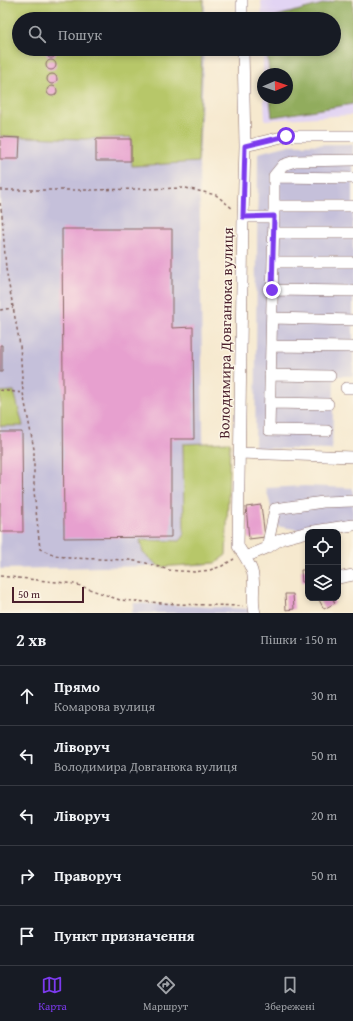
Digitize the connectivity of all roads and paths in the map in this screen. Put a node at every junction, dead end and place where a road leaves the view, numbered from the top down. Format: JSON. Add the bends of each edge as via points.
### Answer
{"nodes":[{"id":1,"x":242,"y":0,"type":"edge"},
{"id":2,"x":242,"y":12,"type":"edge"},
{"id":3,"x":243,"y":56,"type":"edge"},
{"id":4,"x":353,"y":136,"type":"edge"},
{"id":5,"x":245,"y":146,"type":"junction"},
{"id":6,"x":353,"y":160,"type":"edge"},
{"id":7,"x":274,"y":178,"type":"junction"},
{"id":8,"x":353,"y":178,"type":"edge"},
{"id":9,"x":0,"y":190,"type":"edge"},
{"id":10,"x":0,"y":203,"type":"edge"},
{"id":11,"x":353,"y":206,"type":"edge"},
{"id":12,"x":274,"y":211,"type":"junction"},
{"id":13,"x":243,"y":217,"type":"junction"},
{"id":14,"x":273,"y":232,"type":"junction"},
{"id":15,"x":353,"y":233,"type":"edge"},
{"id":16,"x":273,"y":262,"type":"junction"},
{"id":17,"x":353,"y":262,"type":"edge"},
{"id":18,"x":272,"y":290,"type":"junction"},
{"id":19,"x":353,"y":291,"type":"edge"},
{"id":20,"x":12,"y":308,"type":"junction"},
{"id":21,"x":0,"y":310,"type":"edge"},
{"id":22,"x":272,"y":318,"type":"junction"},
{"id":23,"x":353,"y":320,"type":"edge"},
{"id":24,"x":271,"y":346,"type":"junction"},
{"id":25,"x":353,"y":347,"type":"edge"},
{"id":26,"x":270,"y":375,"type":"junction"},
{"id":27,"x":330,"y":376,"type":"dead end"},
{"id":28,"x":0,"y":390,"type":"edge"},
{"id":29,"x":23,"y":393,"type":"junction"},
{"id":30,"x":270,"y":403,"type":"junction"},
{"id":31,"x":328,"y":404,"type":"dead end"},
{"id":32,"x":327,"y":431,"type":"dead end"},
{"id":33,"x":239,"y":453,"type":"junction"},
{"id":34,"x":353,"y":457,"type":"edge"},
{"id":35,"x":353,"y":501,"type":"edge"},
{"id":36,"x":353,"y":525,"type":"edge"},
{"id":37,"x":327,"y":529,"type":"edge"},
{"id":38,"x":305,"y":533,"type":"edge"},
{"id":39,"x":267,"y":548,"type":"junction"},
{"id":40,"x":245,"y":557,"type":"junction"},
{"id":41,"x":353,"y":575,"type":"edge"},
{"id":42,"x":0,"y":576,"type":"edge"},
{"id":43,"x":341,"y":577,"type":"edge"},
{"id":44,"x":254,"y":610,"type":"edge"}],
"edges":[{"from":1,"to":2,"type":"street"},
{"from":3,"to":5,"type":"street","name":"Володимира Довганюка вулиця"},
{"from":4,"to":5,"type":"street","via":[[286,136]]},
{"from":5,"to":13,"type":"street","name":"Володимира Довганюка вулиця"},
{"from":6,"to":7,"type":"street","via":[[296,161],[283,165]]},
{"from":7,"to":8,"type":"street"},
{"from":7,"to":12,"type":"street"},
{"from":9,"to":13,"type":"path","via":[[186,188],[216,196]]},
{"from":10,"to":20,"type":"path"},
{"from":11,"to":12,"type":"street"},
{"from":12,"to":13,"type":"street"},
{"from":12,"to":14,"type":"street"},
{"from":13,"to":33,"type":"street","name":"Володимира Довганюка вулиця"},
{"from":14,"to":15,"type":"street"},
{"from":14,"to":16,"type":"street"},
{"from":16,"to":17,"type":"street"},
{"from":16,"to":18,"type":"street"},
{"from":18,"to":19,"type":"street"},
{"from":18,"to":22,"type":"street"},
{"from":20,"to":21,"type":"path"},
{"from":20,"to":29,"type":"path","via":[[20,345]]},
{"from":22,"to":23,"type":"street"},
{"from":22,"to":24,"type":"street"},
{"from":24,"to":25,"type":"street"},
{"from":24,"to":26,"type":"street"},
{"from":26,"to":27,"type":"street"},
{"from":26,"to":30,"type":"street"},
{"from":28,"to":29,"type":"path"},
{"from":29,"to":40,"type":"path","via":[[34,449],[34,491],[40,549],[69,558],[129,560],[169,570],[194,572],[210,570],[232,559]]},
{"from":30,"to":31,"type":"street"},
{"from":30,"to":32,"type":"street","via":[[269,430]]},
{"from":33,"to":34,"type":"street"},
{"from":33,"to":40,"type":"street","name":"Володимира Довганюка вулиця","via":[[238,546]]},
{"from":35,"to":39,"type":"street","via":[[323,502],[275,509]]},
{"from":36,"to":37,"type":"street"},
{"from":38,"to":39,"type":"street","via":[[281,540]]},
{"from":39,"to":40,"type":"street"},
{"from":40,"to":44,"type":"street","name":"Володимира Довганюка вулиця","via":[[252,573]]},
{"from":41,"to":43,"type":"street"},
{"from":42,"to":44,"type":"path","via":[[76,584],[120,600]]}]}
